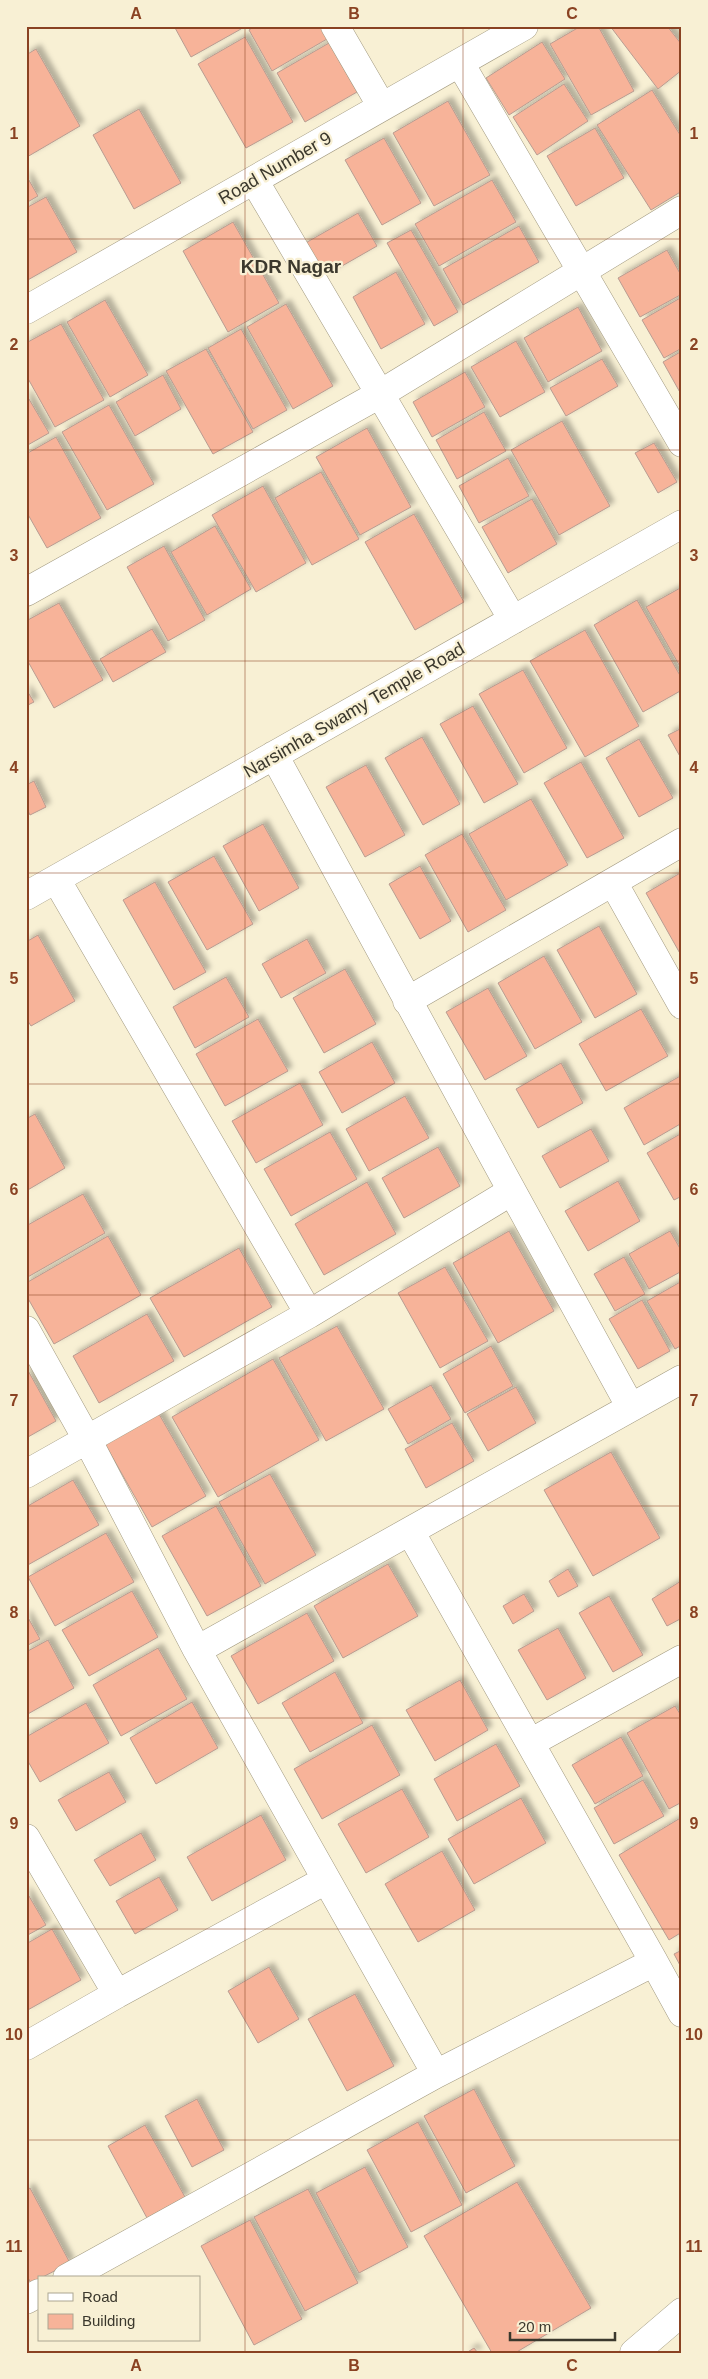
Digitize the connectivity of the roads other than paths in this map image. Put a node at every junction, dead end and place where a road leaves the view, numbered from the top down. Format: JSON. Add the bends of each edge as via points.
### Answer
{"nodes":[{"id":1,"x":336,"y":26,"type":"edge"},
{"id":2,"x":524,"y":26,"type":"edge"},
{"id":3,"x":460,"y":63,"type":"junction"},
{"id":4,"x":382,"y":107,"type":"junction"},
{"id":5,"x":254,"y":180,"type":"junction"},
{"id":6,"x":682,"y":210,"type":"edge"},
{"id":7,"x":581,"y":272,"type":"junction"},
{"id":8,"x":26,"y":310,"type":"edge"},
{"id":9,"x":380,"y":394,"type":"junction"},
{"id":10,"x":682,"y":442,"type":"edge"},
{"id":11,"x":682,"y":524,"type":"edge"},
{"id":12,"x":26,"y":592,"type":"edge"},
{"id":13,"x":513,"y":620,"type":"junction"},
{"id":14,"x":274,"y":755,"type":"junction"},
{"id":15,"x":682,"y":842,"type":"edge"},
{"id":16,"x":56,"y":879,"type":"junction"},
{"id":17,"x":613,"y":882,"type":"junction"},
{"id":18,"x":26,"y":896,"type":"edge"},
{"id":19,"x":407,"y":1001,"type":"junction"},
{"id":20,"x":682,"y":1005,"type":"edge"},
{"id":21,"x":512,"y":1191,"type":"junction"},
{"id":22,"x":309,"y":1314,"type":"junction"},
{"id":23,"x":26,"y":1330,"type":"edge"},
{"id":24,"x":682,"y":1379,"type":"edge"},
{"id":25,"x":630,"y":1406,"type":"junction"},
{"id":26,"x":88,"y":1441,"type":"junction"},
{"id":27,"x":26,"y":1474,"type":"edge"},
{"id":28,"x":410,"y":1531,"type":"junction"},
{"id":29,"x":197,"y":1650,"type":"junction"},
{"id":30,"x":682,"y":1659,"type":"edge"},
{"id":31,"x":530,"y":1743,"type":"junction"},
{"id":32,"x":26,"y":1838,"type":"edge"},
{"id":33,"x":326,"y":1880,"type":"junction"},
{"id":34,"x":654,"y":1962,"type":"junction"},
{"id":35,"x":117,"y":1994,"type":"junction"},
{"id":36,"x":682,"y":2013,"type":"edge"},
{"id":37,"x":26,"y":2046,"type":"edge"},
{"id":38,"x":436,"y":2074,"type":"junction"},
{"id":39,"x":71,"y":2276,"type":"edge"},
{"id":40,"x":38,"y":2294,"type":"edge"},
{"id":41,"x":26,"y":2300,"type":"edge"},
{"id":42,"x":682,"y":2312,"type":"edge"},
{"id":43,"x":634,"y":2353,"type":"edge"}],
"edges":[{"from":1,"to":4,"type":"street"},
{"from":2,"to":3,"type":"street","name":"Road Number 9"},
{"from":3,"to":4,"type":"street","name":"Road Number 9"},
{"from":3,"to":7,"type":"street"},
{"from":4,"to":5,"type":"street","name":"Road Number 9"},
{"from":5,"to":8,"type":"street","name":"Road Number 9"},
{"from":5,"to":9,"type":"street"},
{"from":6,"to":7,"type":"street"},
{"from":7,"to":9,"type":"street"},
{"from":7,"to":10,"type":"street"},
{"from":9,"to":12,"type":"street"},
{"from":9,"to":13,"type":"street"},
{"from":11,"to":13,"type":"street","name":"Narsimha Swamy Temple Road"},
{"from":13,"to":14,"type":"street","name":"Narsimha Swamy Temple Road"},
{"from":14,"to":16,"type":"street","name":"Narsimha Swamy Temple Road"},
{"from":14,"to":19,"type":"street"},
{"from":15,"to":17,"type":"street"},
{"from":16,"to":18,"type":"street","name":"Narsimha Swamy Temple Road"},
{"from":16,"to":22,"type":"street"},
{"from":17,"to":19,"type":"street"},
{"from":17,"to":20,"type":"street"},
{"from":19,"to":21,"type":"street"},
{"from":21,"to":22,"type":"street"},
{"from":21,"to":25,"type":"street"},
{"from":22,"to":26,"type":"street"},
{"from":23,"to":26,"type":"street"},
{"from":24,"to":25,"type":"street"},
{"from":25,"to":28,"type":"street"},
{"from":26,"to":27,"type":"street"},
{"from":26,"to":29,"type":"street"},
{"from":28,"to":29,"type":"street"},
{"from":28,"to":31,"type":"street"},
{"from":29,"to":33,"type":"street"},
{"from":30,"to":31,"type":"street"},
{"from":31,"to":34,"type":"street"},
{"from":32,"to":35,"type":"street"},
{"from":33,"to":35,"type":"street"},
{"from":33,"to":38,"type":"street"},
{"from":34,"to":36,"type":"street"},
{"from":34,"to":38,"type":"street"},
{"from":35,"to":37,"type":"street"},
{"from":38,"to":39,"type":"street"},
{"from":40,"to":41,"type":"street"},
{"from":42,"to":43,"type":"street"}]}
